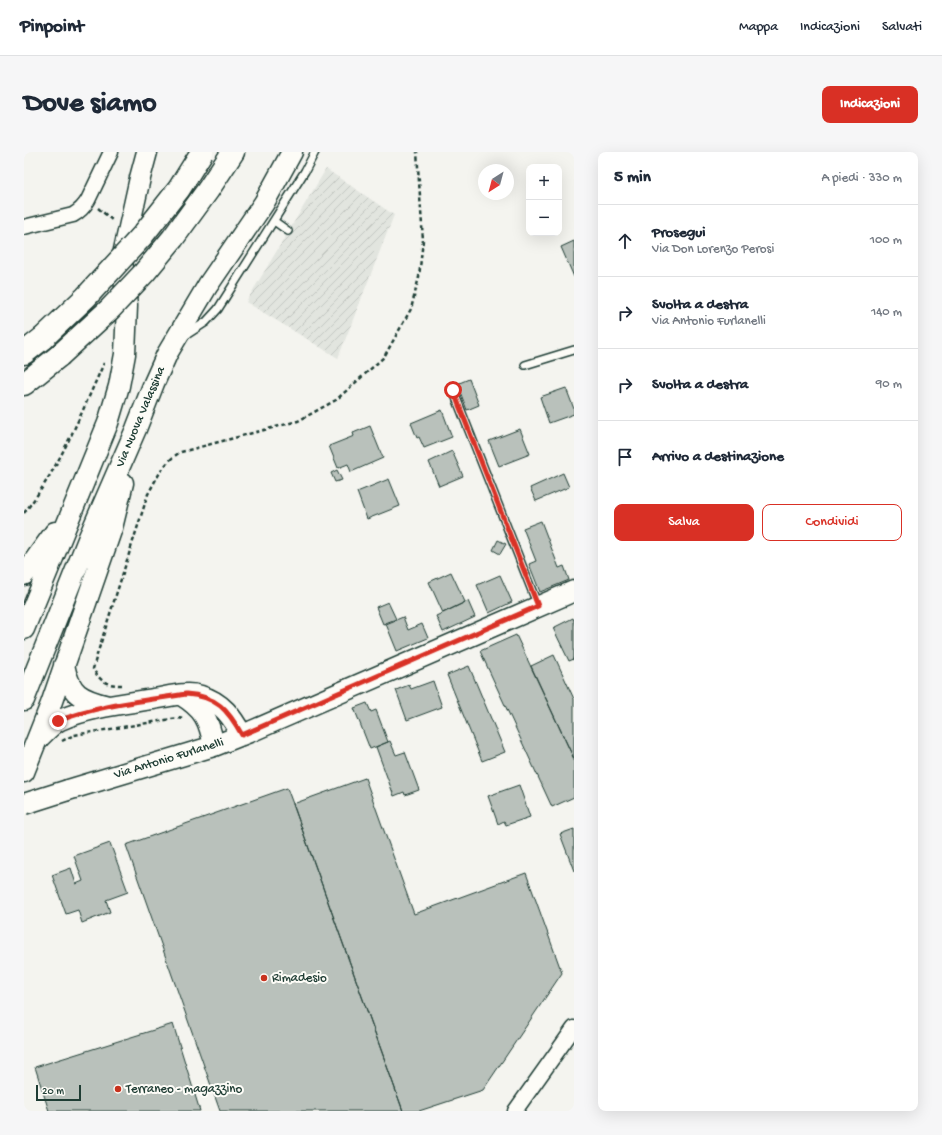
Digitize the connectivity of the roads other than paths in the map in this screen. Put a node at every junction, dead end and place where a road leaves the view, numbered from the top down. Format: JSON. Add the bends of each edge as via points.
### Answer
{"nodes":[{"id":1,"x":111,"y":152,"type":"edge"},
{"id":2,"x":147,"y":152,"type":"edge"},
{"id":3,"x":202,"y":152,"type":"edge"},
{"id":4,"x":233,"y":152,"type":"edge"},
{"id":5,"x":292,"y":152,"type":"edge"},
{"id":6,"x":315,"y":152,"type":"edge"},
{"id":7,"x":274,"y":221,"type":"junction"},
{"id":8,"x":24,"y":227,"type":"edge"},
{"id":9,"x":288,"y":231,"type":"dead end"},
{"id":10,"x":176,"y":339,"type":"junction"},
{"id":11,"x":574,"y":350,"type":"edge"},
{"id":12,"x":24,"y":353,"type":"edge"},
{"id":13,"x":525,"y":365,"type":"dead end"},
{"id":14,"x":24,"y":384,"type":"edge"},
{"id":15,"x":453,"y":390,"type":"dead end"},
{"id":16,"x":136,"y":429,"type":"junction"},
{"id":17,"x":75,"y":503,"type":"junction"},
{"id":18,"x":24,"y":575,"type":"edge"},
{"id":19,"x":574,"y":591,"type":"edge"},
{"id":20,"x":538,"y":606,"type":"junction"},
{"id":21,"x":24,"y":629,"type":"edge"},
{"id":22,"x":64,"y":665,"type":"junction"},
{"id":23,"x":181,"y":695,"type":"junction"},
{"id":24,"x":24,"y":700,"type":"edge"},
{"id":25,"x":110,"y":706,"type":"junction"},
{"id":26,"x":242,"y":735,"type":"junction"},
{"id":27,"x":37,"y":739,"type":"junction"},
{"id":28,"x":214,"y":746,"type":"junction"},
{"id":29,"x":24,"y":772,"type":"edge"},
{"id":30,"x":24,"y":804,"type":"edge"},
{"id":31,"x":574,"y":1028,"type":"edge"},
{"id":32,"x":515,"y":1111,"type":"edge"}],
"edges":[{"from":1,"to":8,"type":"street","via":[[85,206],[73,215]]},
{"from":2,"to":17,"type":"main road","via":[[122,259],[127,306],[125,354],[119,386],[108,423]]},
{"from":3,"to":12,"type":"highway","bridge":true,"via":[[179,189],[142,236],[86,297]]},
{"from":4,"to":14,"type":"highway","bridge":true,"via":[[173,238],[144,273],[110,309]]},
{"from":5,"to":10,"type":"main road","name":"Via Nuova Valassina","via":[[264,203],[208,285]]},
{"from":6,"to":7,"type":"lane"},
{"from":7,"to":9,"type":"lane"},
{"from":7,"to":10,"type":"lane","via":[[218,309],[188,335]]},
{"from":10,"to":16,"type":"main road","name":"Via Nuova Valassina","via":[[154,383]]},
{"from":11,"to":13,"type":"lane"},
{"from":15,"to":20,"type":"lane"},
{"from":16,"to":22,"type":"main road","via":[[112,528]]},
{"from":16,"to":24,"type":"main road","name":"Via Nuova Valassina"},
{"from":17,"to":18,"type":"main road"},
{"from":17,"to":21,"type":"main road"},
{"from":19,"to":20,"type":"main road","name":"Via Antonio Furlanelli"},
{"from":20,"to":26,"type":"main road","name":"Via Antonio Furlanelli"},
{"from":22,"to":25,"type":"main road","via":[[67,678],[81,697]]},
{"from":22,"to":27,"type":"main road"},
{"from":23,"to":25,"type":"main road"},
{"from":23,"to":26,"type":"main road","via":[[202,696],[215,702],[232,717]]},
{"from":23,"to":28,"type":"main road","via":[[206,716]]},
{"from":25,"to":27,"type":"main road","via":[[58,721]]},
{"from":26,"to":28,"type":"main road","name":"Via Antonio Furlanelli"},
{"from":27,"to":29,"type":"main road"},
{"from":28,"to":30,"type":"main road","name":"Via Antonio Furlanelli","bridge":true},
{"from":31,"to":32,"type":"street"}]}
